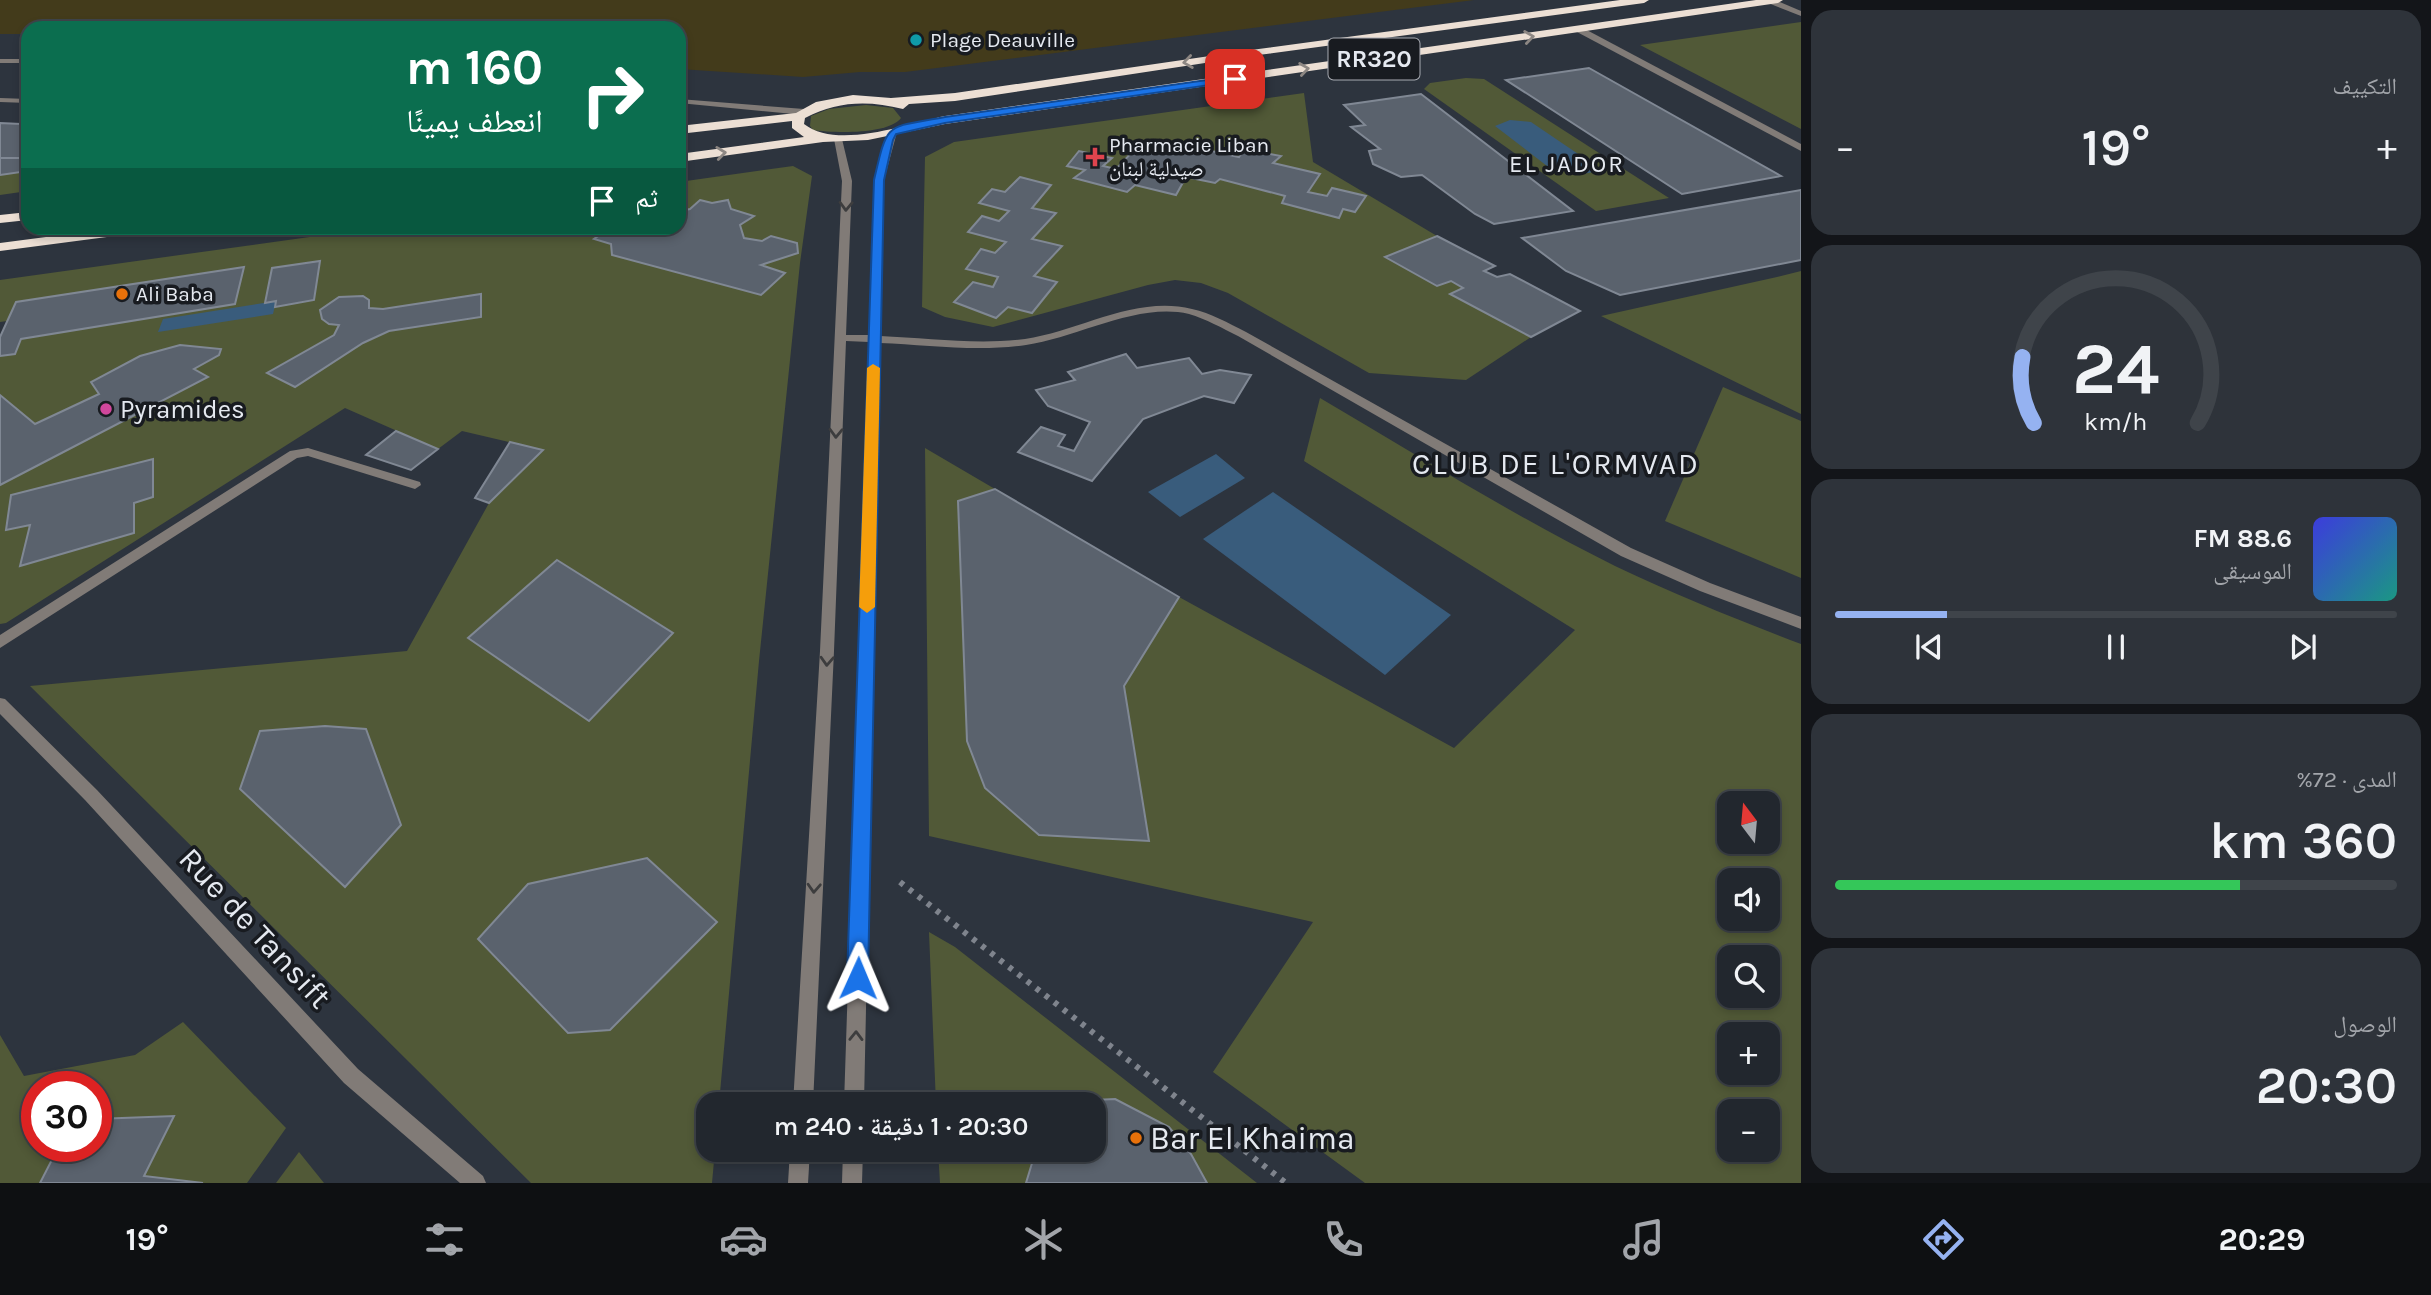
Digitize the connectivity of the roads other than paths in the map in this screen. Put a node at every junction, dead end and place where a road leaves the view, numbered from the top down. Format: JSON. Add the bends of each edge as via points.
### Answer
{"nodes":[{"id":1,"x":1644,"y":0,"type":"edge"},
{"id":2,"x":1774,"y":1,"type":"edge"},
{"id":3,"x":1801,"y":14,"type":"edge"},
{"id":4,"x":1580,"y":30,"type":"junction"},
{"id":5,"x":0,"y":61,"type":"edge"},
{"id":6,"x":21,"y":61,"type":"edge"},
{"id":7,"x":0,"y":100,"type":"edge"},
{"id":8,"x":21,"y":101,"type":"edge"},
{"id":9,"x":686,"y":102,"type":"edge"},
{"id":10,"x":891,"y":102,"type":"junction"},
{"id":11,"x":802,"y":114,"type":"junction"},
{"id":12,"x":686,"y":129,"type":"edge"},
{"id":13,"x":898,"y":130,"type":"junction"},
{"id":14,"x":831,"y":138,"type":"junction"},
{"id":15,"x":1801,"y":148,"type":"edge"},
{"id":16,"x":686,"y":157,"type":"edge"},
{"id":17,"x":21,"y":217,"type":"edge"},
{"id":18,"x":0,"y":219,"type":"edge"},
{"id":19,"x":92,"y":235,"type":"edge"},
{"id":20,"x":0,"y":247,"type":"edge"},
{"id":21,"x":840,"y":338,"type":"junction"},
{"id":22,"x":874,"y":338,"type":"junction"},
{"id":23,"x":415,"y":485,"type":"dead end"},
{"id":24,"x":1801,"y":623,"type":"edge"},
{"id":25,"x":0,"y":642,"type":"edge"},
{"id":26,"x":0,"y":704,"type":"edge"},
{"id":27,"x":804,"y":1092,"type":"edge"},
{"id":28,"x":854,"y":1092,"type":"edge"},
{"id":29,"x":799,"y":1162,"type":"edge"},
{"id":30,"x":853,"y":1162,"type":"edge"},
{"id":31,"x":475,"y":1183,"type":"edge"},
{"id":32,"x":798,"y":1183,"type":"edge"},
{"id":33,"x":852,"y":1183,"type":"edge"}],
"edges":[{"from":1,"to":10,"type":"highway","number":"RR320","one_way":true,"via":[[955,97]]},
{"from":2,"to":3,"type":"street"},
{"from":2,"to":4,"type":"highway","number":"RR320"},
{"from":13,"to":4,"type":"highway","number":"RR320","one_way":true},
{"from":4,"to":15,"type":"street"},
{"from":5,"to":6,"type":"street"},
{"from":7,"to":8,"type":"street"},
{"from":9,"to":11,"type":"street"},
{"from":10,"to":11,"type":"highway","number":"RR320","via":[[837,101]]},
{"from":10,"to":13,"type":"highway","via":[[913,112],[913,119]]},
{"from":11,"to":12,"type":"highway","number":"RR320"},
{"from":11,"to":14,"type":"highway","via":[[797,125],[801,129]]},
{"from":13,"to":14,"type":"highway","number":"RR320"},
{"from":13,"to":22,"type":"street","via":[[879,180]]},
{"from":16,"to":14,"type":"highway","number":"RR320","one_way":true},
{"from":14,"to":21,"type":"street","one_way":true,"via":[[847,181]]},
{"from":17,"to":18,"type":"highway"},
{"from":19,"to":20,"type":"highway"},
{"from":21,"to":22,"type":"street"},
{"from":21,"to":27,"type":"street","one_way":true},
{"from":22,"to":24,"type":"street","via":[[1007,344],[1147,311],[1184,310],[1207,317],[1626,552]]},
{"from":28,"to":22,"type":"street","one_way":true},
{"from":23,"to":25,"type":"street","via":[[308,452],[294,454]]},
{"from":26,"to":31,"type":"street","name":"Rue de Tansift","via":[[91,795],[351,1076]]},
{"from":29,"to":32,"type":"street"},
{"from":30,"to":33,"type":"street"}]}
